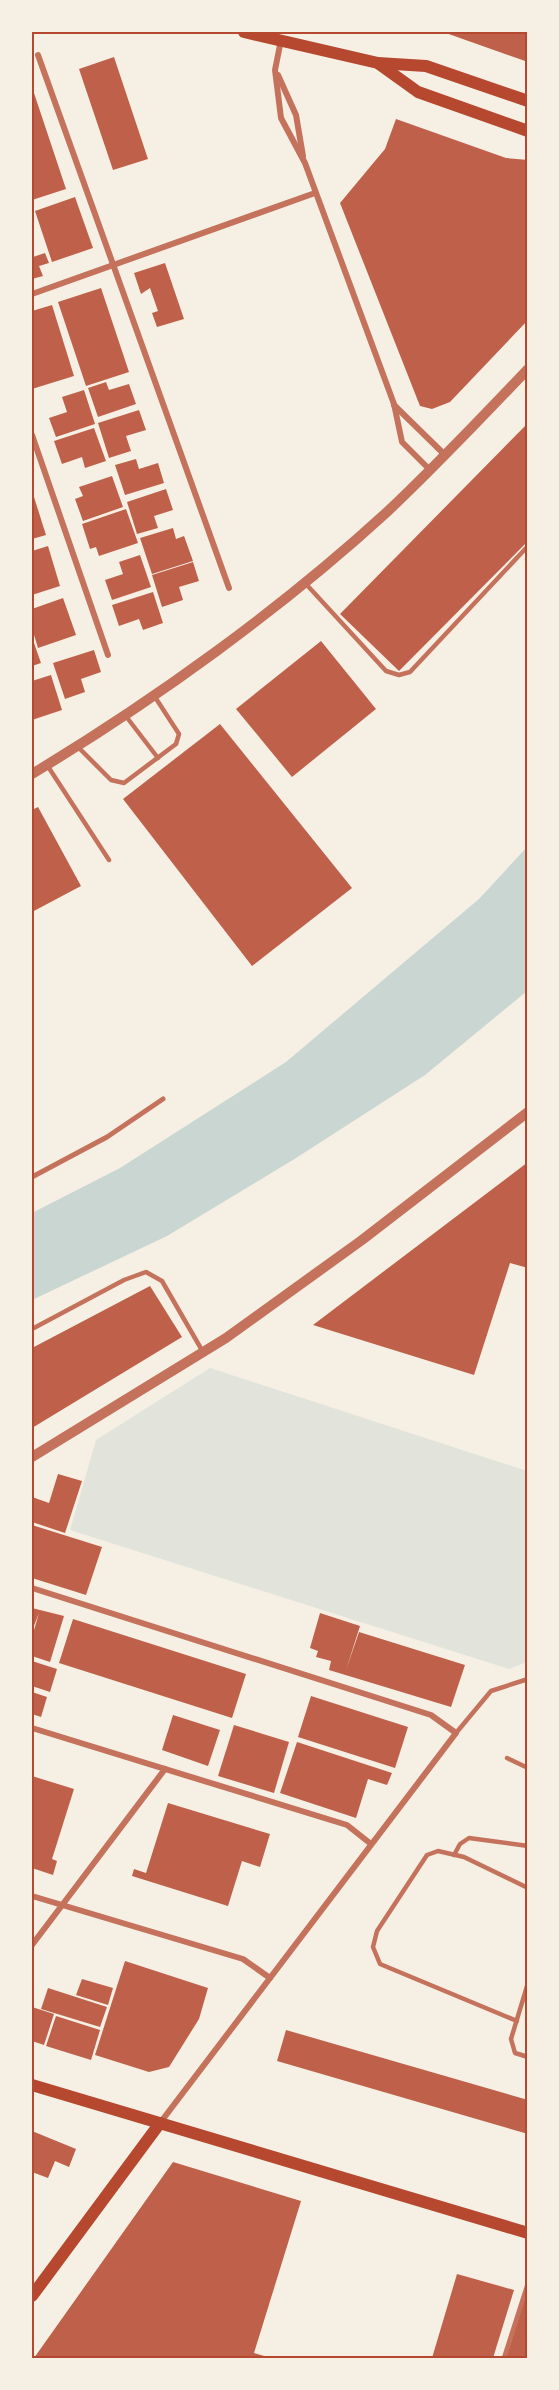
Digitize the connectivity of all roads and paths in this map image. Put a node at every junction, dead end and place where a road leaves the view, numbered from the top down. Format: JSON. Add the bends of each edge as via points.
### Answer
{"nodes":[{"id":1,"x":244,"y":32,"type":"edge"},
{"id":2,"x":282,"y":36,"type":"edge"},
{"id":3,"x":38,"y":55,"type":"dead end"},
{"id":4,"x":378,"y":63,"type":"junction"},
{"id":5,"x":275,"y":70,"type":"junction"},
{"id":6,"x":528,"y":101,"type":"edge"},
{"id":7,"x":528,"y":131,"type":"edge"},
{"id":8,"x":304,"y":163,"type":"junction"},
{"id":9,"x":315,"y":193,"type":"junction"},
{"id":10,"x":113,"y":265,"type":"junction"},
{"id":11,"x":32,"y":294,"type":"edge"},
{"id":12,"x":528,"y":369,"type":"edge"},
{"id":13,"x":393,"y":404,"type":"junction"},
{"id":14,"x":32,"y":435,"type":"edge"},
{"id":15,"x":445,"y":455,"type":"junction"},
{"id":16,"x":430,"y":470,"type":"junction"},
{"id":17,"x":528,"y":546,"type":"edge"},
{"id":18,"x":304,"y":583,"type":"junction"},
{"id":19,"x":229,"y":588,"type":"dead end"},
{"id":20,"x":108,"y":655,"type":"dead end"},
{"id":21,"x":154,"y":694,"type":"junction"},
{"id":22,"x":125,"y":714,"type":"junction"},
{"id":23,"x":77,"y":746,"type":"junction"},
{"id":24,"x":158,"y":758,"type":"junction"},
{"id":25,"x":47,"y":765,"type":"junction"},
{"id":26,"x":32,"y":774,"type":"edge"},
{"id":27,"x":109,"y":860,"type":"dead end"},
{"id":28,"x":163,"y":1099,"type":"dead end"},
{"id":29,"x":528,"y":1112,"type":"edge"},
{"id":30,"x":32,"y":1177,"type":"edge"},
{"id":31,"x":32,"y":1329,"type":"edge"},
{"id":32,"x":203,"y":1352,"type":"junction"},
{"id":33,"x":32,"y":1457,"type":"edge"},
{"id":34,"x":32,"y":1588,"type":"edge"},
{"id":35,"x":528,"y":1679,"type":"edge"},
{"id":36,"x":32,"y":1728,"type":"edge"},
{"id":37,"x":456,"y":1732,"type":"junction"},
{"id":38,"x":507,"y":1758,"type":"dead end"},
{"id":39,"x":528,"y":1768,"type":"edge"},
{"id":40,"x":165,"y":1769,"type":"junction"},
{"id":41,"x":371,"y":1844,"type":"junction"},
{"id":42,"x":528,"y":1846,"type":"edge"},
{"id":43,"x":454,"y":1855,"type":"junction"},
{"id":44,"x":528,"y":1888,"type":"edge"},
{"id":45,"x":32,"y":1896,"type":"edge"},
{"id":46,"x":62,"y":1904,"type":"junction"},
{"id":47,"x":32,"y":1945,"type":"edge"},
{"id":48,"x":270,"y":1978,"type":"junction"},
{"id":49,"x":528,"y":1983,"type":"edge"},
{"id":50,"x":517,"y":2021,"type":"junction"},
{"id":51,"x":528,"y":2057,"type":"edge"},
{"id":52,"x":32,"y":2085,"type":"edge"},
{"id":53,"x":160,"y":2123,"type":"junction"},
{"id":54,"x":528,"y":2233,"type":"edge"},
{"id":55,"x":528,"y":2283,"type":"edge"},
{"id":56,"x":32,"y":2296,"type":"edge"},
{"id":57,"x":504,"y":2358,"type":"edge"}],
"edges":[{"from":1,"to":2,"type":"main road"},
{"from":2,"to":4,"type":"main road"},
{"from":2,"to":5,"type":"street"},
{"from":3,"to":10,"type":"street"},
{"from":4,"to":6,"type":"main road","via":[[426,66]]},
{"from":4,"to":7,"type":"main road","via":[[418,92]]},
{"from":5,"to":8,"type":"street","via":[[296,115]]},
{"from":5,"to":8,"type":"street","via":[[281,118]]},
{"from":8,"to":9,"type":"street"},
{"from":9,"to":10,"type":"street"},
{"from":9,"to":13,"type":"street"},
{"from":10,"to":11,"type":"street"},
{"from":10,"to":19,"type":"street"},
{"from":12,"to":15,"type":"street"},
{"from":13,"to":15,"type":"street"},
{"from":13,"to":16,"type":"street","via":[[402,442]]},
{"from":14,"to":20,"type":"street"},
{"from":15,"to":16,"type":"street"},
{"from":16,"to":18,"type":"street"},
{"from":17,"to":18,"type":"lane","via":[[410,672],[399,675],[386,671]]},
{"from":18,"to":21,"type":"street"},
{"from":21,"to":22,"type":"street"},
{"from":21,"to":24,"type":"lane","via":[[179,734],[176,744]]},
{"from":22,"to":23,"type":"street"},
{"from":22,"to":24,"type":"lane"},
{"from":23,"to":24,"type":"lane","via":[[119,784]]},
{"from":23,"to":25,"type":"street"},
{"from":25,"to":26,"type":"street"},
{"from":25,"to":27,"type":"lane"},
{"from":28,"to":30,"type":"street","via":[[107,1137]]},
{"from":29,"to":32,"type":"street","via":[[348,1251]]},
{"from":31,"to":32,"type":"lane","via":[[146,1272],[162,1281]]},
{"from":32,"to":33,"type":"street"},
{"from":34,"to":37,"type":"street","via":[[431,1715]]},
{"from":35,"to":37,"type":"lane","via":[[491,1690]]},
{"from":36,"to":40,"type":"street"},
{"from":37,"to":41,"type":"street"},
{"from":38,"to":39,"type":"lane"},
{"from":40,"to":41,"type":"street","via":[[347,1825]]},
{"from":40,"to":46,"type":"street"},
{"from":41,"to":48,"type":"street"},
{"from":42,"to":43,"type":"lane","via":[[469,1839],[460,1844]]},
{"from":43,"to":44,"type":"lane"},
{"from":43,"to":50,"type":"lane","via":[[438,1851],[427,1855],[377,1931],[374,1947],[380,1965]]},
{"from":45,"to":46,"type":"street"},
{"from":46,"to":47,"type":"street"},
{"from":46,"to":48,"type":"street","via":[[243,1959]]},
{"from":48,"to":53,"type":"street"},
{"from":49,"to":50,"type":"lane"},
{"from":50,"to":51,"type":"lane","via":[[512,2039],[515,2053]]},
{"from":52,"to":53,"type":"main road"},
{"from":53,"to":54,"type":"main road"},
{"from":53,"to":56,"type":"main road"},
{"from":55,"to":57,"type":"lane"}]}
